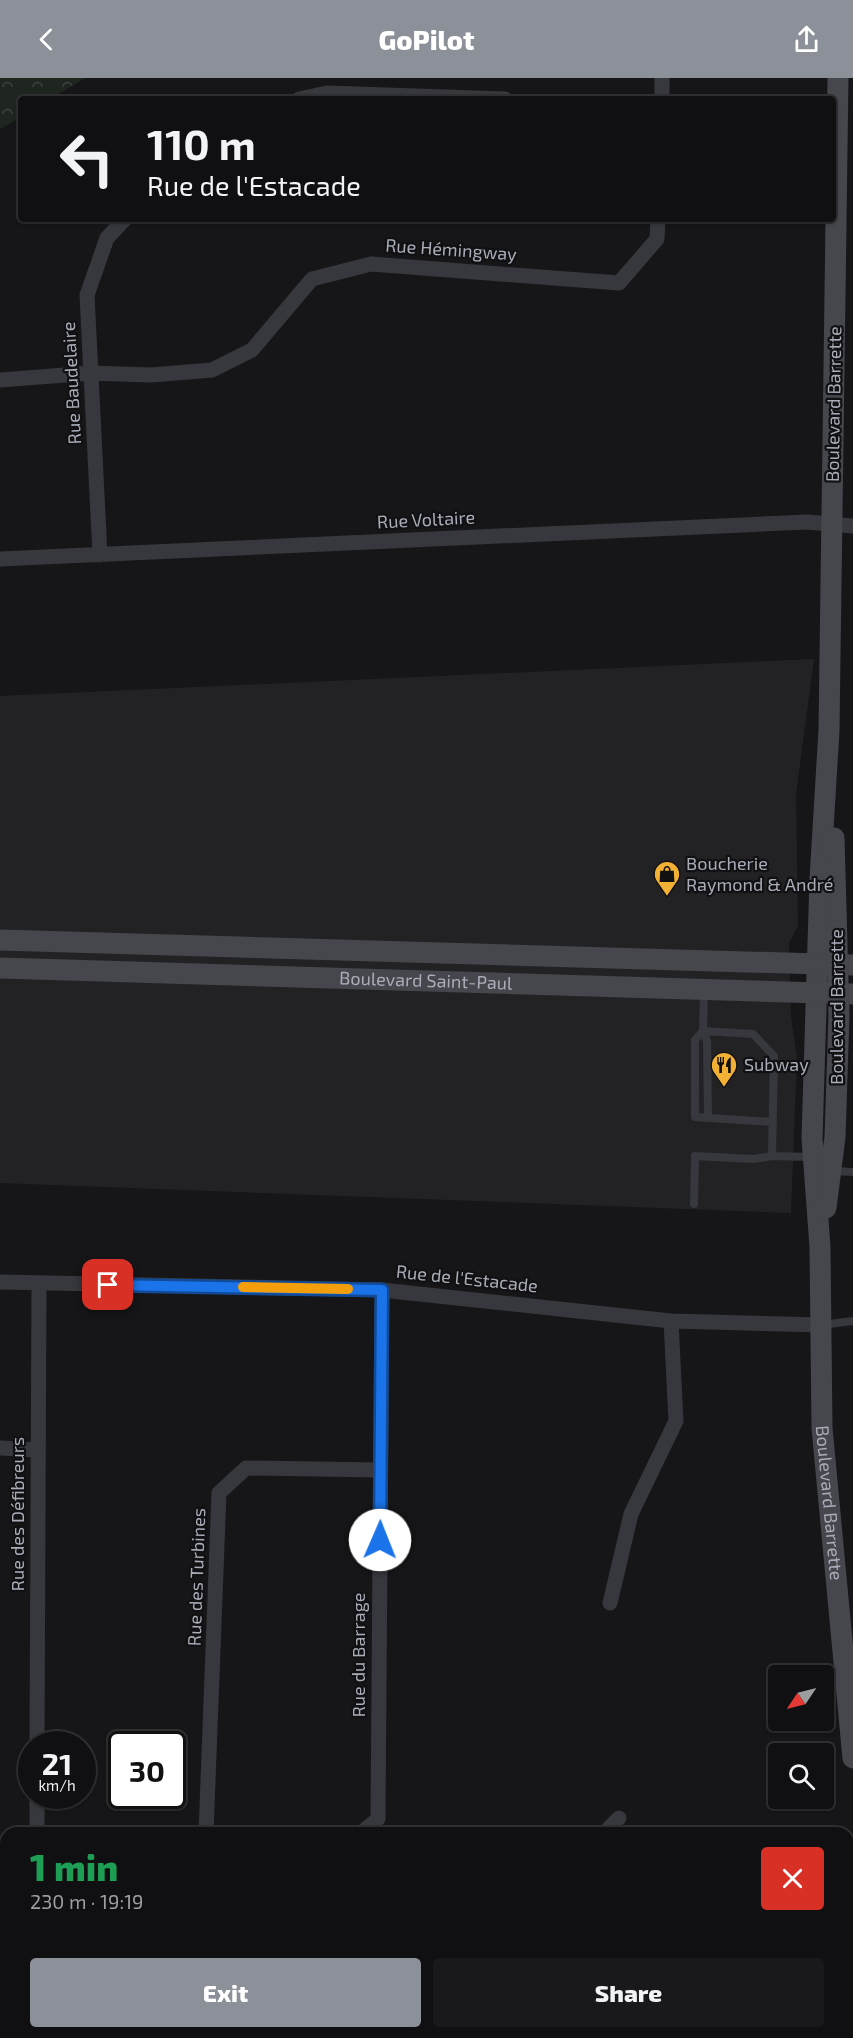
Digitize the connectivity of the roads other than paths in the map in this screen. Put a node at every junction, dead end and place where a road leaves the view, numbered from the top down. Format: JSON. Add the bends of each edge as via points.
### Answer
{"nodes":[{"id":1,"x":662,"y":78,"type":"edge"},
{"id":2,"x":838,"y":78,"type":"edge"},
{"id":3,"x":313,"y":96,"type":"edge"},
{"id":4,"x":416,"y":96,"type":"edge"},
{"id":5,"x":662,"y":96,"type":"edge"},
{"id":6,"x":122,"y":222,"type":"edge"},
{"id":7,"x":658,"y":222,"type":"edge"},
{"id":8,"x":91,"y":373,"type":"junction"},
{"id":9,"x":0,"y":380,"type":"edge"},
{"id":10,"x":843,"y":525,"type":"edge"},
{"id":11,"x":100,"y":555,"type":"junction"},
{"id":12,"x":0,"y":559,"type":"edge"},
{"id":13,"x":0,"y":940,"type":"edge"},
{"id":14,"x":836,"y":965,"type":"edge"},
{"id":15,"x":0,"y":968,"type":"edge"},
{"id":16,"x":704,"y":990,"type":"junction"},
{"id":17,"x":816,"y":993,"type":"junction"},
{"id":18,"x":846,"y":994,"type":"edge"},
{"id":19,"x":703,"y":1031,"type":"junction"},
{"id":20,"x":708,"y":1118,"type":"junction"},
{"id":21,"x":773,"y":1122,"type":"junction"},
{"id":22,"x":772,"y":1156,"type":"junction"},
{"id":23,"x":813,"y":1158,"type":"junction"},
{"id":24,"x":831,"y":1171,"type":"junction"},
{"id":25,"x":853,"y":1172,"type":"edge"},
{"id":26,"x":694,"y":1204,"type":"dead end"},
{"id":27,"x":820,"y":1247,"type":"junction"},
{"id":28,"x":0,"y":1282,"type":"edge"},
{"id":29,"x":39,"y":1283,"type":"junction"},
{"id":30,"x":382,"y":1290,"type":"junction"},
{"id":31,"x":853,"y":1321,"type":"edge"},
{"id":32,"x":671,"y":1322,"type":"junction"},
{"id":33,"x":821,"y":1325,"type":"junction"},
{"id":34,"x":0,"y":1448,"type":"edge"},
{"id":35,"x":38,"y":1450,"type":"junction"},
{"id":36,"x":380,"y":1470,"type":"junction"},
{"id":37,"x":610,"y":1603,"type":"dead end"},
{"id":38,"x":37,"y":1731,"type":"edge"},
{"id":39,"x":853,"y":1758,"type":"edge"},
{"id":40,"x":37,"y":1809,"type":"edge"},
{"id":41,"x":619,"y":1818,"type":"dead end"},
{"id":42,"x":37,"y":1827,"type":"edge"},
{"id":43,"x":206,"y":1827,"type":"edge"},
{"id":44,"x":368,"y":1827,"type":"edge"},
{"id":45,"x":610,"y":1827,"type":"edge"}],
"edges":[{"from":1,"to":5,"type":"street"},
{"from":2,"to":10,"type":"main road","name":"Boulevard Barrette"},
{"from":3,"to":4,"type":"street"},
{"from":6,"to":8,"type":"street","name":"Rue Baudelaire","via":[[107,238],[87,295]]},
{"from":7,"to":8,"type":"street","name":"Rue Hémingway","via":[[657,239],[620,282],[371,264],[312,279],[252,350],[212,370],[151,375]]},
{"from":8,"to":9,"type":"street","name":"Rue Hémingway"},
{"from":8,"to":11,"type":"street","name":"Rue Baudelaire"},
{"from":10,"to":11,"type":"street","name":"Rue Voltaire","via":[[807,522]]},
{"from":10,"to":14,"type":"main road","name":"Boulevard Barrette","via":[[829,730]]},
{"from":11,"to":12,"type":"street","name":"Rue Voltaire"},
{"from":13,"to":14,"type":"main road","name":"Boulevard Saint-Paul"},
{"from":14,"to":17,"type":"main road","name":"Boulevard Barrette"},
{"from":14,"to":18,"type":"main road","name":"Boulevard Barrette"},
{"from":15,"to":16,"type":"main road","name":"Boulevard Saint-Paul"},
{"from":16,"to":17,"type":"main road","name":"Boulevard Saint-Paul"},
{"from":16,"to":19,"type":"lane"},
{"from":17,"to":18,"type":"main road","name":"Boulevard Saint-Paul"},
{"from":17,"to":23,"type":"main road","name":"Boulevard Barrette"},
{"from":18,"to":24,"type":"main road","name":"Boulevard Barrette"},
{"from":19,"to":20,"type":"lane","via":[[707,1041]]},
{"from":19,"to":20,"type":"lane","via":[[695,1040],[695,1117]]},
{"from":19,"to":21,"type":"lane","via":[[753,1034],[774,1056]]},
{"from":20,"to":21,"type":"lane"},
{"from":21,"to":22,"type":"lane"},
{"from":22,"to":23,"type":"lane"},
{"from":22,"to":26,"type":"lane","via":[[695,1156]]},
{"from":23,"to":24,"type":"lane"},
{"from":23,"to":27,"type":"main road","name":"Boulevard Barrette"},
{"from":24,"to":25,"type":"lane"},
{"from":24,"to":27,"type":"main road","name":"Boulevard Barrette"},
{"from":27,"to":33,"type":"main road","name":"Boulevard Barrette"},
{"from":28,"to":29,"type":"street","name":"Rue de l'Estacade"},
{"from":29,"to":30,"type":"street","name":"Rue de l'Estacade"},
{"from":29,"to":35,"type":"street","name":"Rue des Défibreurs"},
{"from":30,"to":32,"type":"street","name":"Rue de l'Estacade"},
{"from":30,"to":36,"type":"street","name":"Rue du Barrage"},
{"from":31,"to":33,"type":"lane"},
{"from":32,"to":33,"type":"street","name":"Rue de l'Estacade"},
{"from":32,"to":37,"type":"street","via":[[676,1421],[631,1514]]},
{"from":33,"to":39,"type":"main road","name":"Boulevard Barrette","via":[[822,1428]]},
{"from":34,"to":35,"type":"street"},
{"from":35,"to":38,"type":"street","name":"Rue des Défibreurs"},
{"from":36,"to":43,"type":"street","name":"Rue des Turbines","via":[[246,1468],[219,1493]]},
{"from":36,"to":44,"type":"street","name":"Rue du Barrage","via":[[378,1819]]},
{"from":40,"to":42,"type":"street"},
{"from":41,"to":45,"type":"street"}]}
